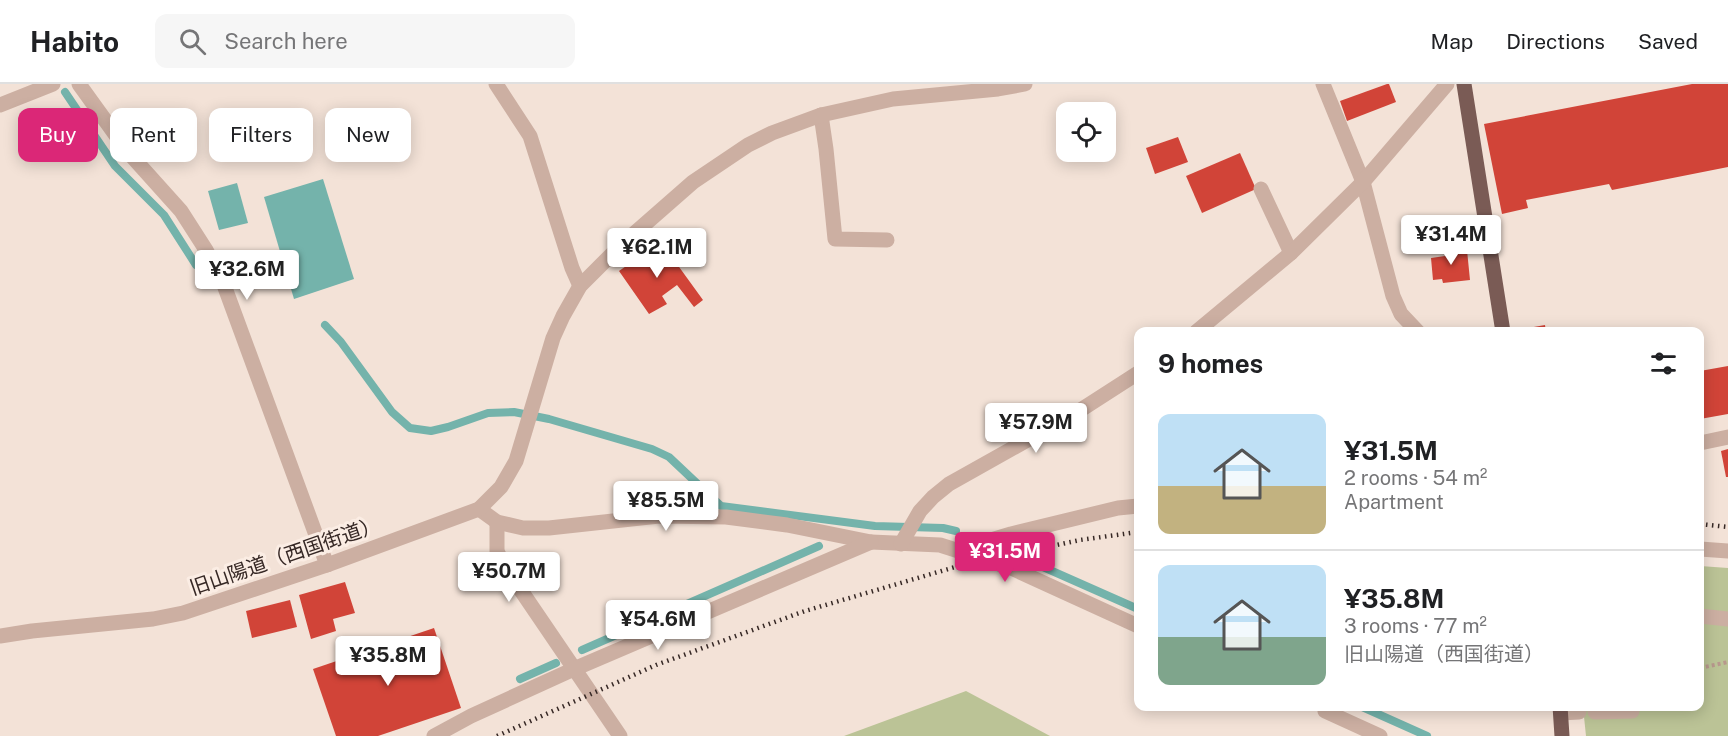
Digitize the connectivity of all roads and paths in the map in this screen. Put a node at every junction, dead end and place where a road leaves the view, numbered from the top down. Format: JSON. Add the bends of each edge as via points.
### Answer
{"nodes":[{"id":1,"x":53,"y":84,"type":"edge"},
{"id":2,"x":79,"y":84,"type":"edge"},
{"id":3,"x":496,"y":84,"type":"edge"},
{"id":4,"x":888,"y":84,"type":"edge"},
{"id":5,"x":1025,"y":84,"type":"edge"},
{"id":6,"x":1323,"y":84,"type":"edge"},
{"id":7,"x":1447,"y":84,"type":"edge"},
{"id":8,"x":1464,"y":84,"type":"edge"},
{"id":9,"x":893,"y":99,"type":"junction"},
{"id":10,"x":0,"y":105,"type":"edge"},
{"id":11,"x":821,"y":115,"type":"junction"},
{"id":12,"x":1363,"y":182,"type":"junction"},
{"id":13,"x":1261,"y":189,"type":"dead end"},
{"id":14,"x":887,"y":240,"type":"dead end"},
{"id":15,"x":1291,"y":253,"type":"junction"},
{"id":16,"x":580,"y":286,"type":"junction"},
{"id":17,"x":1202,"y":327,"type":"edge"},
{"id":18,"x":1413,"y":327,"type":"edge"},
{"id":19,"x":1502,"y":327,"type":"edge"},
{"id":20,"x":1134,"y":376,"type":"edge"},
{"id":21,"x":1728,"y":437,"type":"edge"},
{"id":22,"x":1704,"y":442,"type":"edge"},
{"id":23,"x":1134,"y":506,"type":"edge"},
{"id":24,"x":479,"y":509,"type":"junction"},
{"id":25,"x":497,"y":522,"type":"junction"},
{"id":26,"x":904,"y":540,"type":"junction"},
{"id":27,"x":871,"y":542,"type":"junction"},
{"id":28,"x":1704,"y":549,"type":"edge"},
{"id":29,"x":958,"y":550,"type":"junction"},
{"id":30,"x":1728,"y":551,"type":"edge"},
{"id":31,"x":327,"y":565,"type":"junction"},
{"id":32,"x":1704,"y":616,"type":"edge"},
{"id":33,"x":1728,"y":619,"type":"edge"},
{"id":34,"x":1134,"y":624,"type":"edge"},
{"id":35,"x":0,"y":636,"type":"edge"},
{"id":36,"x":1728,"y":662,"type":"edge"},
{"id":37,"x":1704,"y":667,"type":"edge"},
{"id":38,"x":574,"y":669,"type":"junction"},
{"id":39,"x":1330,"y":711,"type":"edge"},
{"id":40,"x":1560,"y":711,"type":"edge"},
{"id":41,"x":1570,"y":711,"type":"edge"},
{"id":42,"x":1632,"y":711,"type":"dead end"},
{"id":43,"x":1579,"y":712,"type":"dead end"},
{"id":44,"x":1595,"y":712,"type":"dead end"},
{"id":45,"x":434,"y":736,"type":"edge"},
{"id":46,"x":620,"y":736,"type":"edge"},
{"id":47,"x":1380,"y":736,"type":"edge"},
{"id":48,"x":1562,"y":736,"type":"edge"}],
"edges":[{"from":1,"to":10,"type":"street"},
{"from":2,"to":31,"type":"street","via":[[128,152],[181,211],[206,250],[224,285]]},
{"from":3,"to":16,"type":"street","via":[[530,136]]},
{"from":4,"to":9,"type":"street"},
{"from":5,"to":9,"type":"street"},
{"from":6,"to":12,"type":"street"},
{"from":7,"to":12,"type":"street"},
{"from":8,"to":19,"type":"main road"},
{"from":9,"to":11,"type":"street"},
{"from":11,"to":14,"type":"street","via":[[835,239]]},
{"from":11,"to":16,"type":"street","via":[[748,145],[693,182]]},
{"from":12,"to":15,"type":"street"},
{"from":12,"to":18,"type":"street","via":[[1393,296],[1401,314]]},
{"from":13,"to":15,"type":"street"},
{"from":15,"to":17,"type":"street"},
{"from":16,"to":24,"type":"street","name":"旧山陽道（西国街道）","via":[[553,338],[516,461],[501,487]]},
{"from":20,"to":26,"type":"street","via":[[949,484],[920,511]]},
{"from":21,"to":22,"type":"street"},
{"from":23,"to":29,"type":"street","via":[[1118,507]]},
{"from":24,"to":25,"type":"street"},
{"from":24,"to":31,"type":"street","name":"旧山陽道（西国街道）"},
{"from":25,"to":27,"type":"street","via":[[549,528],[658,516],[726,517]]},
{"from":25,"to":38,"type":"street","via":[[497,551],[503,564]]},
{"from":26,"to":27,"type":"street"},
{"from":26,"to":29,"type":"street"},
{"from":27,"to":38,"type":"street"},
{"from":28,"to":30,"type":"street"},
{"from":29,"to":34,"type":"street","via":[[1009,567]]},
{"from":31,"to":35,"type":"street","name":"旧山陽道（西国街道）","via":[[183,613]]},
{"from":32,"to":33,"type":"street"},
{"from":36,"to":37,"type":"path"},
{"from":38,"to":45,"type":"street"},
{"from":38,"to":46,"type":"street"},
{"from":39,"to":47,"type":"street"},
{"from":40,"to":48,"type":"main road"},
{"from":41,"to":43,"type":"street"},
{"from":42,"to":44,"type":"street"}]}
